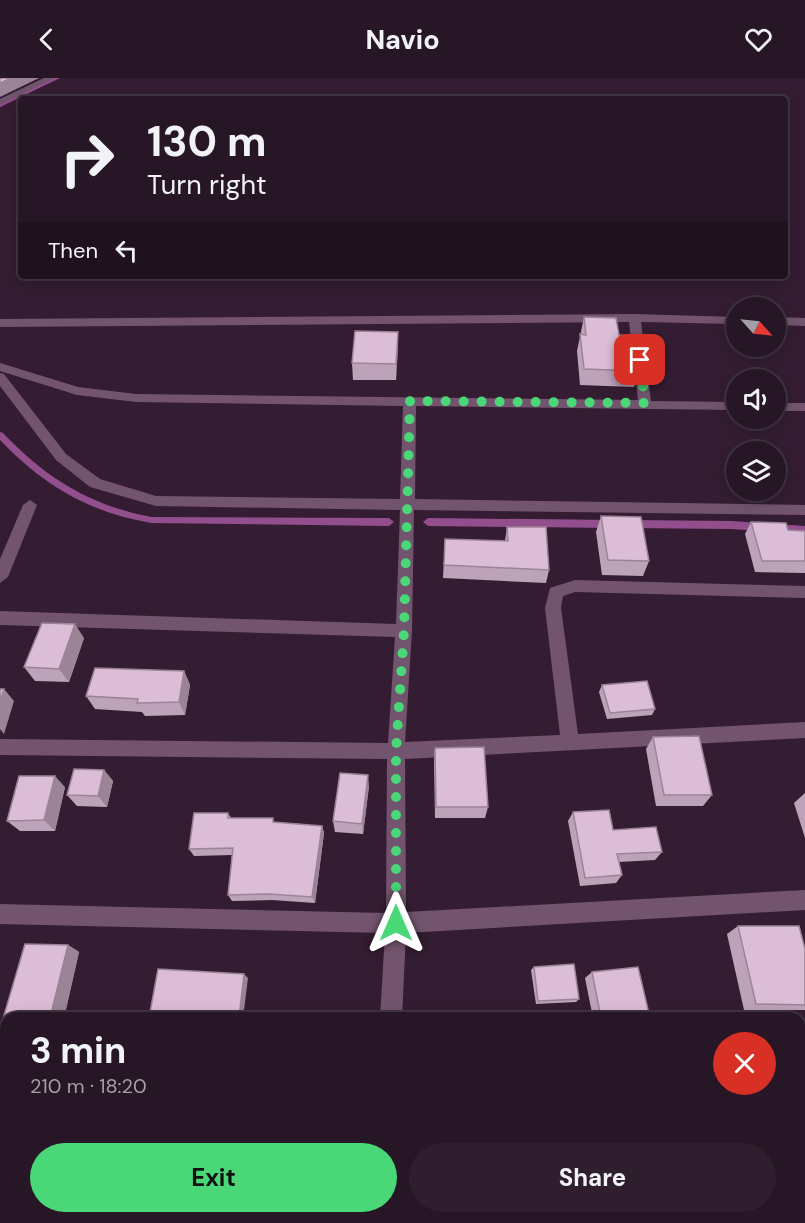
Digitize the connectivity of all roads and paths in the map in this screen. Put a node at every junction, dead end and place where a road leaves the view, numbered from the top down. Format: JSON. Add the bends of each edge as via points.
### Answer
{"nodes":[{"id":1,"x":51,"y":78,"type":"edge"},
{"id":2,"x":0,"y":102,"type":"edge"},
{"id":3,"x":635,"y":318,"type":"junction"},
{"id":4,"x":726,"y":320,"type":"edge"},
{"id":5,"x":786,"y":321,"type":"edge"},
{"id":6,"x":805,"y":322,"type":"edge"},
{"id":7,"x":0,"y":323,"type":"edge"},
{"id":8,"x":0,"y":367,"type":"edge"},
{"id":9,"x":0,"y":377,"type":"edge"},
{"id":10,"x":410,"y":401,"type":"junction"},
{"id":11,"x":645,"y":403,"type":"junction"},
{"id":12,"x":726,"y":406,"type":"edge"},
{"id":13,"x":786,"y":407,"type":"edge"},
{"id":14,"x":805,"y":407,"type":"edge"},
{"id":15,"x":407,"y":502,"type":"junction"},
{"id":16,"x":30,"y":505,"type":"dead end"},
{"id":17,"x":805,"y":510,"type":"edge"},
{"id":18,"x":0,"y":577,"type":"edge"},
{"id":19,"x":805,"y":592,"type":"edge"},
{"id":20,"x":0,"y":618,"type":"edge"},
{"id":21,"x":404,"y":631,"type":"junction"},
{"id":22,"x":805,"y":730,"type":"edge"},
{"id":23,"x":570,"y":742,"type":"junction"},
{"id":24,"x":0,"y":747,"type":"edge"},
{"id":25,"x":396,"y":751,"type":"junction"},
{"id":26,"x":805,"y":900,"type":"edge"},
{"id":27,"x":0,"y":914,"type":"edge"},
{"id":28,"x":396,"y":923,"type":"junction"},
{"id":29,"x":391,"y":1012,"type":"edge"}],
"edges":[{"from":1,"to":2,"type":"street"},
{"from":3,"to":4,"type":"street"},
{"from":3,"to":7,"type":"street"},
{"from":3,"to":11,"type":"street"},
{"from":5,"to":6,"type":"street"},
{"from":8,"to":10,"type":"street","via":[[77,391],[136,398]]},
{"from":9,"to":15,"type":"street","via":[[61,457],[95,483],[132,496],[156,501]]},
{"from":10,"to":11,"type":"street"},
{"from":10,"to":15,"type":"street"},
{"from":11,"to":12,"type":"street"},
{"from":13,"to":14,"type":"street"},
{"from":15,"to":17,"type":"street"},
{"from":15,"to":21,"type":"street"},
{"from":16,"to":18,"type":"street"},
{"from":19,"to":23,"type":"street","via":[[575,586],[556,592],[553,608]]},
{"from":20,"to":21,"type":"street"},
{"from":21,"to":25,"type":"street"},
{"from":22,"to":23,"type":"street"},
{"from":23,"to":25,"type":"street"},
{"from":24,"to":25,"type":"street"},
{"from":25,"to":28,"type":"street"},
{"from":26,"to":28,"type":"street"},
{"from":27,"to":28,"type":"street"},
{"from":28,"to":29,"type":"street"}]}
